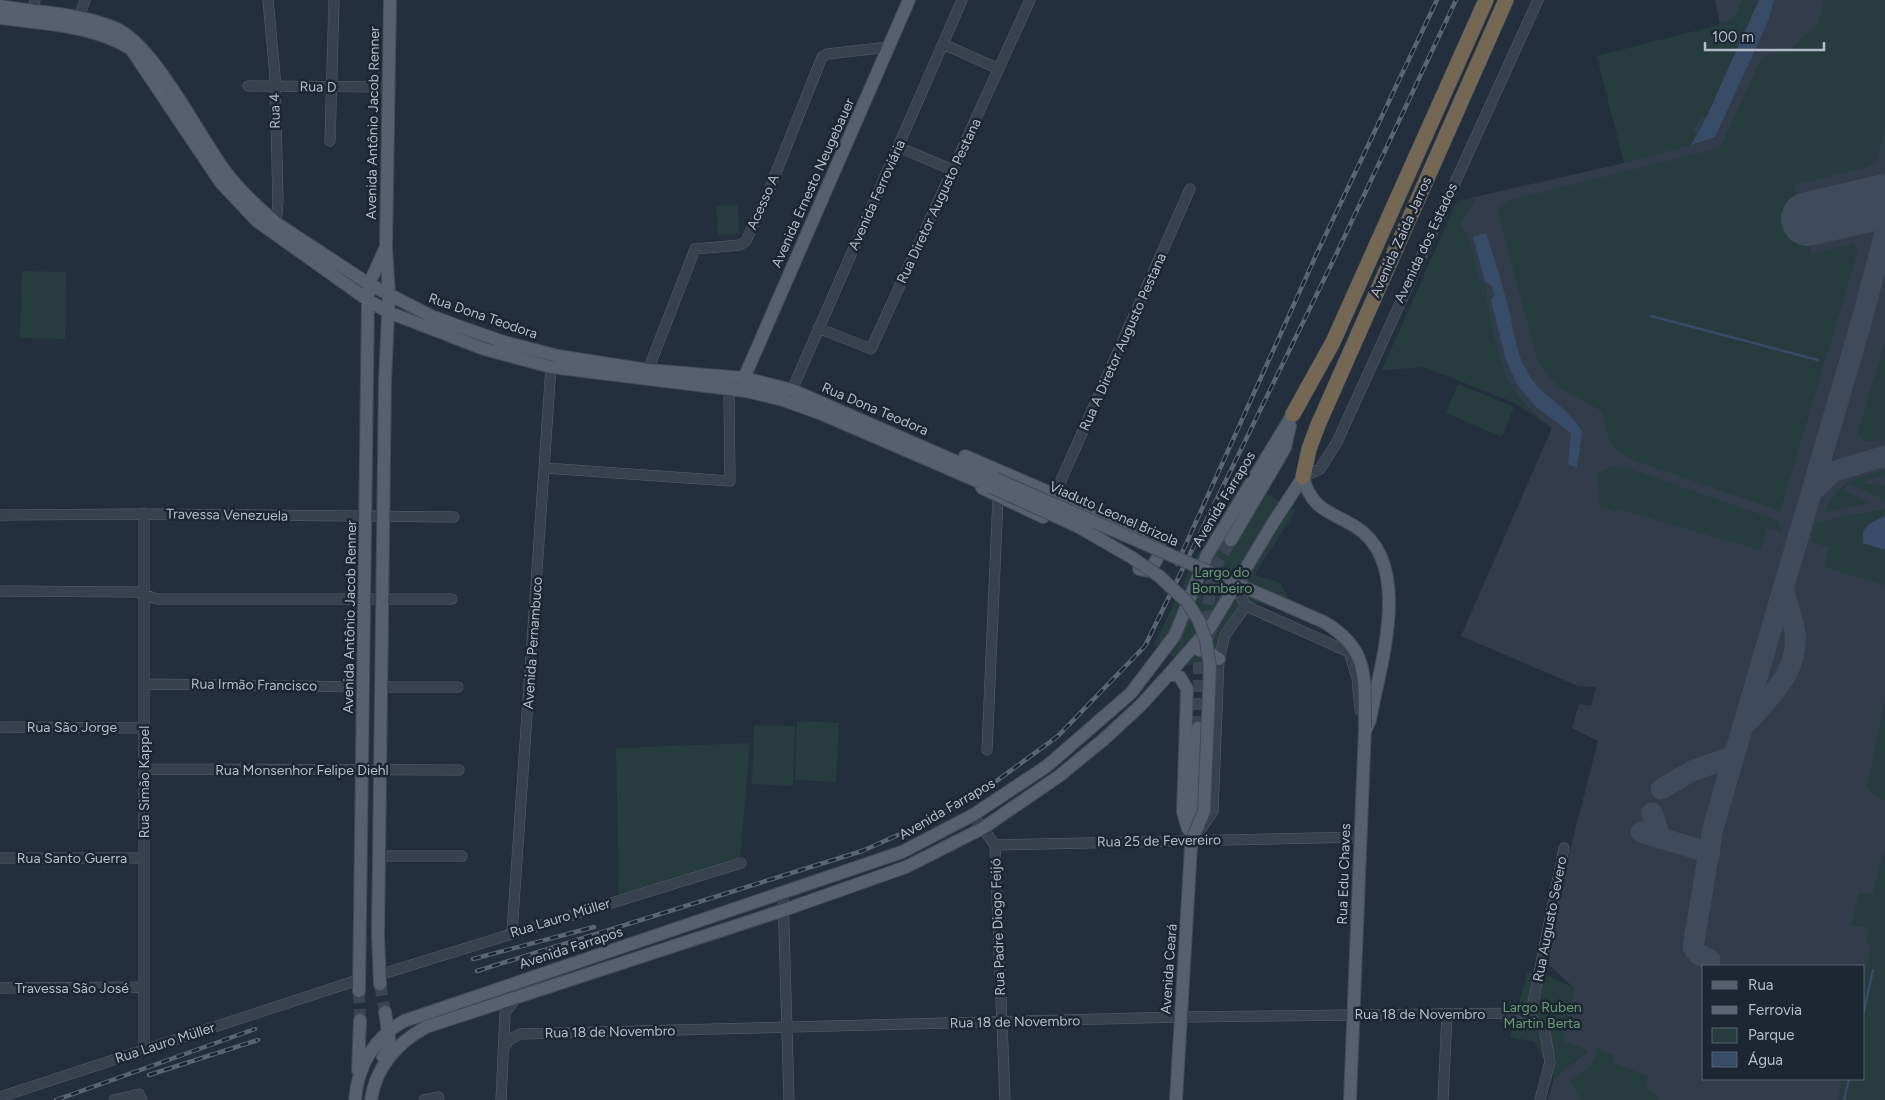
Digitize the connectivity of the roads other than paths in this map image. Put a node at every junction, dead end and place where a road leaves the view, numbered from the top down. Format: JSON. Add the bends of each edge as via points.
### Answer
{"nodes":[{"id":1,"x":85,"y":0,"type":"edge"},
{"id":2,"x":268,"y":0,"type":"edge"},
{"id":3,"x":334,"y":0,"type":"edge"},
{"id":4,"x":390,"y":0,"type":"edge"},
{"id":5,"x":909,"y":0,"type":"edge"},
{"id":6,"x":962,"y":0,"type":"edge"},
{"id":7,"x":1030,"y":0,"type":"edge"},
{"id":8,"x":1486,"y":0,"type":"edge"},
{"id":9,"x":1506,"y":0,"type":"edge"},
{"id":10,"x":1538,"y":0,"type":"edge"},
{"id":11,"x":0,"y":6,"type":"edge"},
{"id":12,"x":33,"y":6,"type":"edge"},
{"id":13,"x":0,"y":18,"type":"edge"},
{"id":14,"x":79,"y":18,"type":"junction"},
{"id":15,"x":943,"y":44,"type":"junction"},
{"id":16,"x":889,"y":47,"type":"junction"},
{"id":17,"x":1000,"y":68,"type":"junction"},
{"id":18,"x":248,"y":86,"type":"dead end"},
{"id":19,"x":275,"y":86,"type":"junction"},
{"id":20,"x":330,"y":87,"type":"junction"},
{"id":21,"x":389,"y":87,"type":"junction"},
{"id":22,"x":330,"y":141,"type":"dead end"},
{"id":23,"x":898,"y":147,"type":"junction"},
{"id":24,"x":953,"y":170,"type":"junction"},
{"id":25,"x":1190,"y":189,"type":"dead end"},
{"id":26,"x":276,"y":223,"type":"junction"},
{"id":27,"x":386,"y":247,"type":"junction"},
{"id":28,"x":369,"y":284,"type":"junction"},
{"id":29,"x":389,"y":295,"type":"junction"},
{"id":30,"x":368,"y":300,"type":"junction"},
{"id":31,"x":388,"y":312,"type":"junction"},
{"id":32,"x":410,"y":321,"type":"junction"},
{"id":33,"x":818,"y":328,"type":"junction"},
{"id":34,"x":456,"y":332,"type":"junction"},
{"id":35,"x":386,"y":337,"type":"junction"},
{"id":36,"x":558,"y":356,"type":"junction"},
{"id":37,"x":551,"y":367,"type":"junction"},
{"id":38,"x":648,"y":370,"type":"junction"},
{"id":39,"x":716,"y":375,"type":"junction"},
{"id":40,"x":367,"y":380,"type":"junction"},
{"id":41,"x":385,"y":380,"type":"junction"},
{"id":42,"x":745,"y":384,"type":"junction"},
{"id":43,"x":729,"y":390,"type":"junction"},
{"id":44,"x":792,"y":390,"type":"junction"},
{"id":45,"x":1293,"y":414,"type":"junction"},
{"id":46,"x":367,"y":431,"type":"junction"},
{"id":47,"x":385,"y":431,"type":"junction"},
{"id":48,"x":935,"y":452,"type":"junction"},
{"id":49,"x":546,"y":468,"type":"junction"},
{"id":50,"x":1304,"y":477,"type":"junction"},
{"id":51,"x":995,"y":488,"type":"junction"},
{"id":52,"x":1055,"y":494,"type":"junction"},
{"id":53,"x":144,"y":514,"type":"junction"},
{"id":54,"x":0,"y":515,"type":"edge"},
{"id":55,"x":366,"y":516,"type":"junction"},
{"id":56,"x":384,"y":517,"type":"junction"},
{"id":57,"x":454,"y":517,"type":"dead end"},
{"id":58,"x":1231,"y":540,"type":"tunnel mouth"},
{"id":59,"x":1243,"y":572,"type":"junction"},
{"id":60,"x":0,"y":591,"type":"edge"},
{"id":61,"x":144,"y":595,"type":"junction"},
{"id":62,"x":364,"y":599,"type":"junction"},
{"id":63,"x":382,"y":599,"type":"junction"},
{"id":64,"x":452,"y":600,"type":"dead end"},
{"id":65,"x":1246,"y":606,"type":"junction"},
{"id":66,"x":364,"y":636,"type":"junction"},
{"id":67,"x":381,"y":636,"type":"junction"},
{"id":68,"x":1192,"y":649,"type":"junction"},
{"id":69,"x":1219,"y":659,"type":"junction"},
{"id":70,"x":1170,"y":673,"type":"junction"},
{"id":71,"x":144,"y":684,"type":"junction"},
{"id":72,"x":363,"y":687,"type":"junction"},
{"id":73,"x":381,"y":687,"type":"junction"},
{"id":74,"x":458,"y":687,"type":"dead end"},
{"id":75,"x":0,"y":727,"type":"edge"},
{"id":76,"x":144,"y":728,"type":"junction"},
{"id":77,"x":1198,"y":728,"type":"tunnel mouth"},
{"id":78,"x":1365,"y":730,"type":"junction"},
{"id":79,"x":987,"y":750,"type":"dead end"},
{"id":80,"x":144,"y":769,"type":"junction"},
{"id":81,"x":363,"y":770,"type":"junction"},
{"id":82,"x":380,"y":770,"type":"junction"},
{"id":83,"x":459,"y":770,"type":"dead end"},
{"id":84,"x":363,"y":799,"type":"junction"},
{"id":85,"x":380,"y":800,"type":"junction"},
{"id":86,"x":973,"y":815,"type":"junction"},
{"id":87,"x":983,"y":828,"type":"junction"},
{"id":88,"x":362,"y":833,"type":"junction"},
{"id":89,"x":380,"y":834,"type":"junction"},
{"id":90,"x":1360,"y":837,"type":"junction"},
{"id":91,"x":1192,"y":840,"type":"junction"},
{"id":92,"x":995,"y":845,"type":"junction"},
{"id":93,"x":1564,"y":848,"type":"dead end"},
{"id":94,"x":380,"y":856,"type":"junction"},
{"id":95,"x":462,"y":856,"type":"dead end"},
{"id":96,"x":0,"y":858,"type":"edge"},
{"id":97,"x":144,"y":858,"type":"junction"},
{"id":98,"x":741,"y":863,"type":"dead end"},
{"id":99,"x":783,"y":894,"type":"junction"},
{"id":100,"x":784,"y":910,"type":"junction"},
{"id":101,"x":512,"y":932,"type":"junction"},
{"id":102,"x":359,"y":934,"type":"junction"},
{"id":103,"x":378,"y":935,"type":"junction"},
{"id":104,"x":379,"y":979,"type":"joint"},
{"id":105,"x":359,"y":985,"type":"joint"},
{"id":106,"x":144,"y":987,"type":"junction"},
{"id":107,"x":0,"y":988,"type":"edge"},
{"id":108,"x":518,"y":996,"type":"junction"},
{"id":109,"x":1531,"y":1013,"type":"junction"},
{"id":110,"x":419,"y":1014,"type":"junction"},
{"id":111,"x":1354,"y":1014,"type":"junction"},
{"id":112,"x":1446,"y":1014,"type":"junction"},
{"id":113,"x":1180,"y":1017,"type":"junction"},
{"id":114,"x":360,"y":1020,"type":"tunnel mouth"},
{"id":115,"x":1002,"y":1022,"type":"junction"},
{"id":116,"x":789,"y":1028,"type":"junction"},
{"id":117,"x":388,"y":1030,"type":"junction"},
{"id":118,"x":504,"y":1047,"type":"junction"},
{"id":119,"x":144,"y":1050,"type":"junction"},
{"id":120,"x":380,"y":1069,"type":"junction"},
{"id":121,"x":358,"y":1075,"type":"junction"},
{"id":122,"x":138,"y":1096,"type":"edge"},
{"id":123,"x":0,"y":1097,"type":"edge"},
{"id":124,"x":439,"y":1097,"type":"dead end"},
{"id":125,"x":114,"y":1100,"type":"edge"},
{"id":126,"x":354,"y":1100,"type":"edge"},
{"id":127,"x":371,"y":1100,"type":"edge"},
{"id":128,"x":424,"y":1100,"type":"edge"},
{"id":129,"x":501,"y":1100,"type":"edge"},
{"id":130,"x":789,"y":1100,"type":"edge"},
{"id":131,"x":1005,"y":1100,"type":"edge"},
{"id":132,"x":1176,"y":1100,"type":"edge"},
{"id":133,"x":1350,"y":1100,"type":"edge"},
{"id":134,"x":1443,"y":1100,"type":"edge"},
{"id":135,"x":1540,"y":1100,"type":"edge"}],
"edges":[{"from":1,"to":14,"type":"street"},
{"from":2,"to":19,"type":"street","name":"Rua 4"},
{"from":3,"to":20,"type":"street"},
{"from":4,"to":21,"type":"main road","name":"Avenida Antônio Jacob Renner"},
{"from":5,"to":16,"type":"main road","name":"Avenida Ernesto Neugebauer"},
{"from":6,"to":15,"type":"street","name":"Avenida Ferroviária"},
{"from":7,"to":17,"type":"street","name":"Rua Diretor Augusto Pestana"},
{"from":8,"to":45,"type":"highway","name":"Avenida Zaida Jarros","via":[[1333,342]]},
{"from":9,"to":50,"type":"highway","name":"Avenida Zaida Jarros","via":[[1318,425],[1308,449]]},
{"from":10,"to":50,"type":"street","name":"Avenida dos Estados","via":[[1337,442],[1320,468]]},
{"from":11,"to":12,"type":"main road","name":"Rua Dona Teodora"},
{"from":12,"to":14,"type":"main road","name":"Rua Dona Teodora"},
{"from":13,"to":30,"type":"main road","name":"Rua Dona Teodora","via":[[77,28],[112,39],[131,50],[221,183],[257,221]]},
{"from":14,"to":26,"type":"main road","name":"Rua Dona Teodora","via":[[115,28],[138,44],[226,172]]},
{"from":15,"to":17,"type":"street"},
{"from":15,"to":23,"type":"street","name":"Avenida Ferroviária"},
{"from":16,"to":38,"type":"street","name":"Acesso A","via":[[822,57],[746,242],[695,249]]},
{"from":16,"to":42,"type":"main road","name":"Avenida Ernesto Neugebauer"},
{"from":17,"to":24,"type":"street","name":"Rua Diretor Augusto Pestana"},
{"from":18,"to":19,"type":"street","name":"Rua D"},
{"from":19,"to":20,"type":"street","name":"Rua D"},
{"from":19,"to":26,"type":"street","name":"Rua 4"},
{"from":20,"to":21,"type":"street","name":"Rua D"},
{"from":20,"to":22,"type":"street"},
{"from":21,"to":27,"type":"main road","name":"Avenida Antônio Jacob Renner"},
{"from":23,"to":24,"type":"street"},
{"from":23,"to":33,"type":"street","name":"Avenida Ferroviária"},
{"from":24,"to":33,"type":"street","name":"Rua Diretor Augusto Pestana","via":[[871,349]]},
{"from":25,"to":52,"type":"street","name":"Rua A Diretor Augusto Pestana"},
{"from":26,"to":28,"type":"main road","name":"Rua Dona Teodora"},
{"from":27,"to":28,"type":"main road","name":"Avenida Antônio Jacob Renner"},
{"from":27,"to":29,"type":"main road","name":"Avenida Antônio Jacob Renner"},
{"from":28,"to":29,"type":"main road","name":"Rua Dona Teodora"},
{"from":28,"to":30,"type":"main road","name":"Avenida Antônio Jacob Renner"},
{"from":29,"to":31,"type":"main road","name":"Avenida Antônio Jacob Renner"},
{"from":29,"to":34,"type":"main road","name":"Rua Dona Teodora"},
{"from":30,"to":31,"type":"main road","name":"Rua Dona Teodora"},
{"from":30,"to":40,"type":"main road","name":"Avenida Antônio Jacob Renner"},
{"from":31,"to":32,"type":"main road","name":"Rua Dona Teodora"},
{"from":31,"to":35,"type":"main road","name":"Avenida Antônio Jacob Renner"},
{"from":32,"to":34,"type":"main road","name":"Rua Dona Teodora"},
{"from":32,"to":35,"type":"main road","via":[[393,329]]},
{"from":33,"to":44,"type":"street","name":"Avenida Ferroviária"},
{"from":34,"to":36,"type":"main road","name":"Rua Dona Teodora"},
{"from":34,"to":37,"type":"main road","name":"Rua Dona Teodora"},
{"from":35,"to":41,"type":"main road","name":"Avenida Antônio Jacob Renner"},
{"from":36,"to":37,"type":"street","name":"Avenida Pernambuco"},
{"from":36,"to":38,"type":"main road","name":"Rua Dona Teodora"},
{"from":37,"to":43,"type":"main road","name":"Rua Dona Teodora"},
{"from":37,"to":49,"type":"street","name":"Avenida Pernambuco"},
{"from":38,"to":39,"type":"main road","name":"Rua Dona Teodora"},
{"from":39,"to":42,"type":"main road","name":"Rua Dona Teodora"},
{"from":39,"to":43,"type":"street"},
{"from":40,"to":41,"type":"main road"},
{"from":40,"to":46,"type":"main road","name":"Avenida Antônio Jacob Renner"},
{"from":41,"to":47,"type":"main road","name":"Avenida Antônio Jacob Renner"},
{"from":42,"to":43,"type":"main road","name":"Rua Dona Teodora"},
{"from":42,"to":44,"type":"main road","name":"Rua Dona Teodora"},
{"from":42,"to":51,"type":"main road","name":"Rua Dona Teodora"},
{"from":43,"to":49,"type":"street","via":[[730,481]]},
{"from":44,"to":48,"type":"main road","name":"Rua Dona Teodora"},
{"from":45,"to":58,"type":"main road","name":"Avenida Farrapos","via":[[1285,448]]},
{"from":45,"to":86,"type":"main road","name":"Avenida Farrapos","via":[[1207,555],[1175,635],[1131,693],[1046,766]]},
{"from":46,"to":47,"type":"main road"},
{"from":46,"to":55,"type":"main road","name":"Avenida Antônio Jacob Renner"},
{"from":47,"to":56,"type":"main road","name":"Avenida Antônio Jacob Renner"},
{"from":48,"to":51,"type":"main road","name":"Rua Dona Teodora"},
{"from":48,"to":52,"type":"main road","via":[[966,456]]},
{"from":49,"to":101,"type":"street","name":"Avenida Pernambuco"},
{"from":50,"to":59,"type":"main road"},
{"from":50,"to":78,"type":"main road","via":[[1317,505],[1366,535],[1387,567],[1389,612],[1370,720]]},
{"from":51,"to":52,"type":"main road","via":[[1143,571],[1154,565],[1160,549],[1155,538]]},
{"from":51,"to":78,"type":"main road","name":"Viaduto Leonel Brizola","bridge":true,"via":[[1324,622],[1341,632],[1361,661]]},
{"from":51,"to":79,"type":"street"},
{"from":51,"to":91,"type":"main road","name":"Viaduto Leonel Brizola","bridge":true,"via":[[1077,526],[1131,557],[1159,576],[1187,602],[1199,621],[1210,667],[1204,811]]},
{"from":53,"to":54,"type":"street","name":"Travessa Venezuela"},
{"from":53,"to":55,"type":"street","name":"Travessa Venezuela"},
{"from":53,"to":61,"type":"street","name":"Rua Simão Kappel"},
{"from":55,"to":56,"type":"street","name":"Travessa Venezuela"},
{"from":55,"to":62,"type":"main road","name":"Avenida Antônio Jacob Renner"},
{"from":56,"to":57,"type":"street","name":"Travessa Venezuela"},
{"from":56,"to":63,"type":"main road","name":"Avenida Antônio Jacob Renner"},
{"from":59,"to":65,"type":"street","via":[[1241,596]]},
{"from":59,"to":68,"type":"main road","via":[[1211,626]]},
{"from":60,"to":61,"type":"street","via":[[136,592]]},
{"from":61,"to":62,"type":"street","via":[[157,599]]},
{"from":61,"to":71,"type":"street","name":"Rua Simão Kappel"},
{"from":62,"to":63,"type":"street"},
{"from":62,"to":66,"type":"main road","name":"Avenida Antônio Jacob Renner"},
{"from":63,"to":64,"type":"street"},
{"from":63,"to":67,"type":"main road","name":"Avenida Antônio Jacob Renner"},
{"from":65,"to":69,"type":"street","via":[[1225,635]]},
{"from":65,"to":78,"type":"street","name":"Rua Edu Chaves","via":[[1349,652],[1357,677]]},
{"from":66,"to":67,"type":"main road"},
{"from":66,"to":72,"type":"main road","name":"Avenida Antônio Jacob Renner"},
{"from":67,"to":73,"type":"main road","name":"Avenida Antônio Jacob Renner"},
{"from":68,"to":69,"type":"main road","via":[[1207,651]]},
{"from":68,"to":70,"type":"main road"},
{"from":69,"to":91,"type":"street","via":[[1213,811]]},
{"from":70,"to":87,"type":"main road","via":[[1141,705],[1088,752]]},
{"from":70,"to":91,"type":"main road","name":"Avenida Ceará","via":[[1180,677],[1187,689],[1183,812]]},
{"from":71,"to":72,"type":"street","name":"Rua Irmão Francisco"},
{"from":71,"to":76,"type":"street","name":"Rua Simão Kappel"},
{"from":72,"to":81,"type":"main road","name":"Avenida Antônio Jacob Renner"},
{"from":73,"to":74,"type":"street"},
{"from":73,"to":82,"type":"main road","name":"Avenida Antônio Jacob Renner"},
{"from":75,"to":76,"type":"street","name":"Rua São Jorge"},
{"from":76,"to":80,"type":"street","name":"Rua Simão Kappel"},
{"from":77,"to":91,"type":"main road","name":"Avenida Ceará"},
{"from":78,"to":90,"type":"main road","name":"Rua Edu Chaves"},
{"from":80,"to":81,"type":"street","name":"Rua Monsenhor Felipe Diehl"},
{"from":80,"to":97,"type":"street","name":"Rua Simão Kappel"},
{"from":81,"to":82,"type":"street","name":"Rua Monsenhor Felipe Diehl"},
{"from":81,"to":84,"type":"main road","name":"Avenida Antônio Jacob Renner"},
{"from":82,"to":83,"type":"street","name":"Rua Monsenhor Felipe Diehl"},
{"from":82,"to":85,"type":"main road","name":"Avenida Antônio Jacob Renner"},
{"from":84,"to":85,"type":"main road","via":[[371,804]]},
{"from":84,"to":88,"type":"main road","name":"Avenida Antônio Jacob Renner"},
{"from":85,"to":89,"type":"main road","name":"Avenida Antônio Jacob Renner"},
{"from":86,"to":87,"type":"street"},
{"from":86,"to":99,"type":"main road","name":"Avenida Farrapos","via":[[902,852]]},
{"from":87,"to":92,"type":"street"},
{"from":87,"to":100,"type":"main road","via":[[906,867]]},
{"from":88,"to":89,"type":"main road","via":[[371,828]]},
{"from":88,"to":102,"type":"main road","name":"Avenida Antônio Jacob Renner"},
{"from":89,"to":94,"type":"main road","name":"Avenida Antônio Jacob Renner"},
{"from":90,"to":91,"type":"street","name":"Rua 25 de Fevereiro"},
{"from":90,"to":111,"type":"main road","name":"Rua Edu Chaves"},
{"from":91,"to":92,"type":"street","name":"Rua 25 de Fevereiro"},
{"from":91,"to":113,"type":"main road","name":"Avenida Ceará"},
{"from":92,"to":115,"type":"street","name":"Rua Padre Diogo Feijó"},
{"from":93,"to":109,"type":"street","name":"Rua Augusto Severo"},
{"from":94,"to":95,"type":"street"},
{"from":94,"to":103,"type":"main road","name":"Avenida Antônio Jacob Renner"},
{"from":96,"to":97,"type":"street","name":"Rua Santo Guerra"},
{"from":97,"to":106,"type":"street","name":"Rua Simão Kappel"},
{"from":98,"to":101,"type":"street","name":"Rua Lauro Müller"},
{"from":99,"to":100,"type":"street"},
{"from":99,"to":110,"type":"main road","name":"Avenida Farrapos"},
{"from":100,"to":108,"type":"main road"},
{"from":100,"to":116,"type":"street"},
{"from":101,"to":104,"type":"street","name":"Rua Lauro Müller"},
{"from":102,"to":103,"type":"main road"},
{"from":102,"to":105,"type":"main road","name":"Avenida Antônio Jacob Renner"},
{"from":103,"to":104,"type":"main road","name":"Avenida Antônio Jacob Renner"},
{"from":105,"to":119,"type":"street","name":"Rua Lauro Müller"},
{"from":106,"to":107,"type":"street","name":"Travessa São José"},
{"from":106,"to":119,"type":"street","name":"Rua Simão Kappel"},
{"from":108,"to":118,"type":"street","via":[[505,1013]]},
{"from":108,"to":120,"type":"main road","via":[[426,1027],[404,1042]]},
{"from":109,"to":112,"type":"street","name":"Rua 18 de Novembro"},
{"from":109,"to":135,"type":"street","via":[[1533,1024],[1544,1027],[1550,1062]]},
{"from":110,"to":117,"type":"main road","name":"Avenida Farrapos"},
{"from":110,"to":117,"type":"main road","via":[[402,1016],[385,1012]]},
{"from":111,"to":112,"type":"street","name":"Rua 18 de Novembro"},
{"from":111,"to":113,"type":"street","name":"Rua 18 de Novembro"},
{"from":111,"to":133,"type":"main road","name":"Rua Edu Chaves"},
{"from":112,"to":134,"type":"street"},
{"from":113,"to":115,"type":"street","name":"Rua 18 de Novembro"},
{"from":113,"to":132,"type":"main road","name":"Avenida Ceará"},
{"from":114,"to":121,"type":"main road"},
{"from":115,"to":116,"type":"street","name":"Rua 18 de Novembro"},
{"from":115,"to":131,"type":"street","name":"Rua Padre Diogo Feijó"},
{"from":116,"to":118,"type":"street","name":"Rua 18 de Novembro","via":[[520,1034]]},
{"from":116,"to":130,"type":"street"},
{"from":117,"to":120,"type":"main road","via":[[390,1045]]},
{"from":117,"to":121,"type":"main road","name":"Avenida Farrapos"},
{"from":118,"to":129,"type":"street"},
{"from":119,"to":123,"type":"street","name":"Rua Lauro Müller"},
{"from":120,"to":127,"type":"main road"},
{"from":121,"to":126,"type":"main road","name":"Avenida Farrapos"},
{"from":122,"to":125,"type":"street"},
{"from":124,"to":128,"type":"street"}]}
